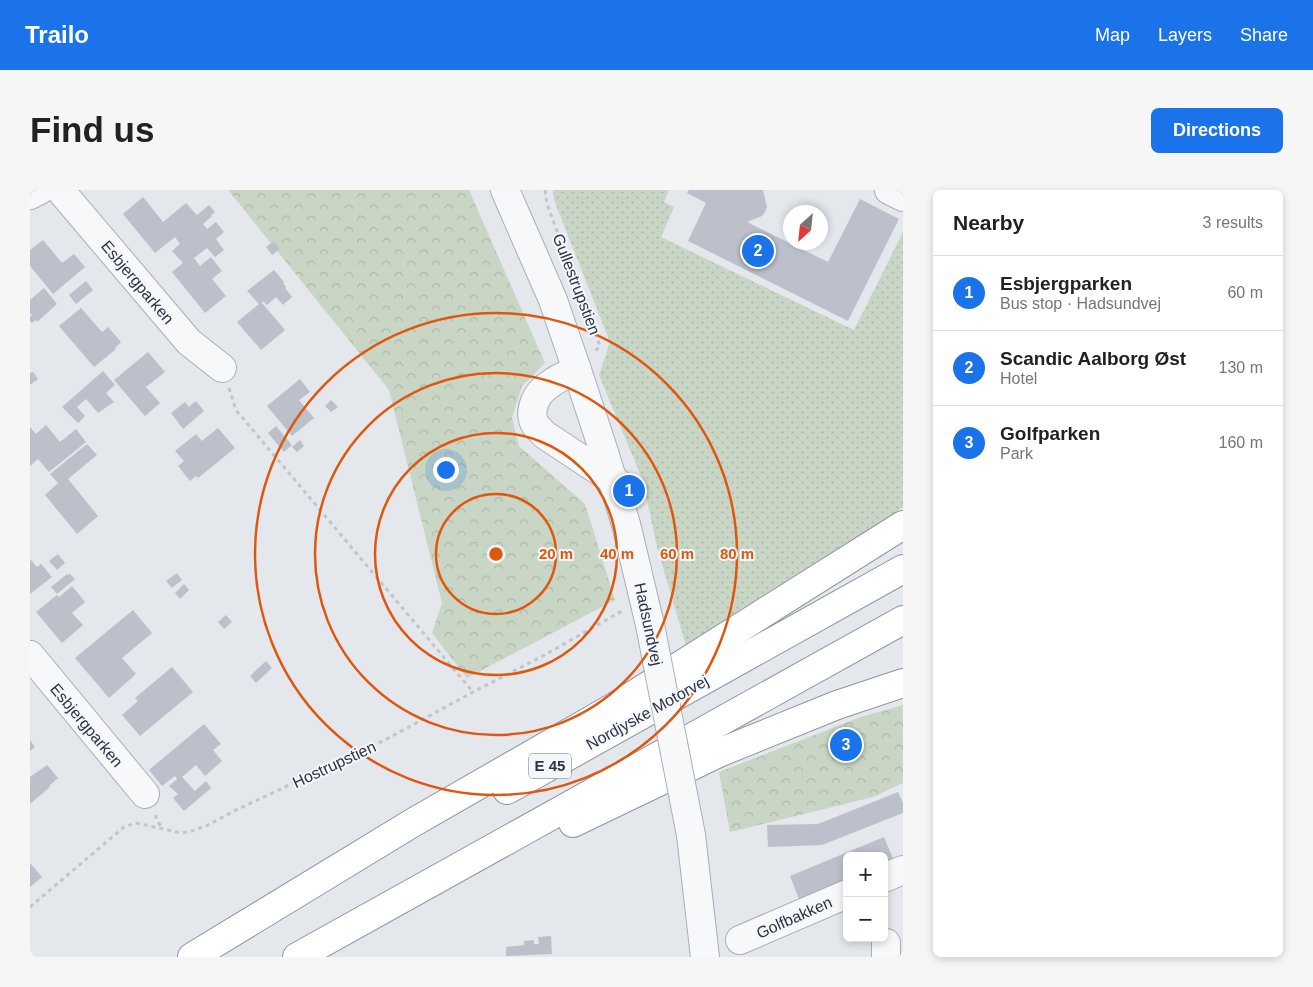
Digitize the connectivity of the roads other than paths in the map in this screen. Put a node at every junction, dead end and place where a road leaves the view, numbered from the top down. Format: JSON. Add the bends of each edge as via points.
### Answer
{"nodes":[{"id":1,"x":40,"y":190,"type":"edge"},
{"id":2,"x":60,"y":190,"type":"edge"},
{"id":3,"x":505,"y":190,"type":"edge"},
{"id":4,"x":888,"y":190,"type":"edge"},
{"id":5,"x":30,"y":195,"type":"edge"},
{"id":6,"x":903,"y":197,"type":"edge"},
{"id":7,"x":222,"y":368,"type":"road end"},
{"id":8,"x":577,"y":370,"type":"junction"},
{"id":9,"x":629,"y":491,"type":"dead end"},
{"id":10,"x":903,"y":525,"type":"edge"},
{"id":11,"x":903,"y":570,"type":"edge"},
{"id":12,"x":903,"y":620,"type":"edge"},
{"id":13,"x":30,"y":655,"type":"edge"},
{"id":14,"x":903,"y":683,"type":"edge"},
{"id":15,"x":145,"y":794,"type":"dead end"},
{"id":16,"x":903,"y":870,"type":"edge"},
{"id":17,"x":888,"y":876,"type":"edge"},
{"id":18,"x":843,"y":896,"type":"edge"},
{"id":19,"x":740,"y":940,"type":"dead end"},
{"id":20,"x":307,"y":951,"type":"edge"},
{"id":21,"x":192,"y":957,"type":"edge"},
{"id":22,"x":208,"y":957,"type":"edge"},
{"id":23,"x":705,"y":957,"type":"edge"}],
"edges":[{"from":1,"to":5,"type":"street"},
{"from":2,"to":7,"type":"street","name":"Esbjergparken","via":[[189,342]]},
{"from":3,"to":8,"type":"street","name":"Hadsundvej","via":[[553,300]]},
{"from":4,"to":6,"type":"street"},
{"from":8,"to":9,"type":"street","via":[[548,385],[538,396],[532,410],[533,420],[545,435]]},
{"from":8,"to":23,"type":"street","name":"Hadsundvej","bridge":true,"via":[[626,524],[647,612],[691,835]]},
{"from":10,"to":21,"type":"highway","via":[[616,706],[414,822]]},
{"from":11,"to":22,"type":"highway","name":"Nordjyske Motorvej","number":"E 45"},
{"from":12,"to":20,"type":"highway","number":"E 45"},
{"from":13,"to":15,"type":"street","name":"Esbjergparken"},
{"from":14,"to":20,"type":"highway","via":[[837,704],[721,752]]},
{"from":16,"to":17,"type":"street"},
{"from":18,"to":19,"type":"street","name":"Golfbakken"}]}
